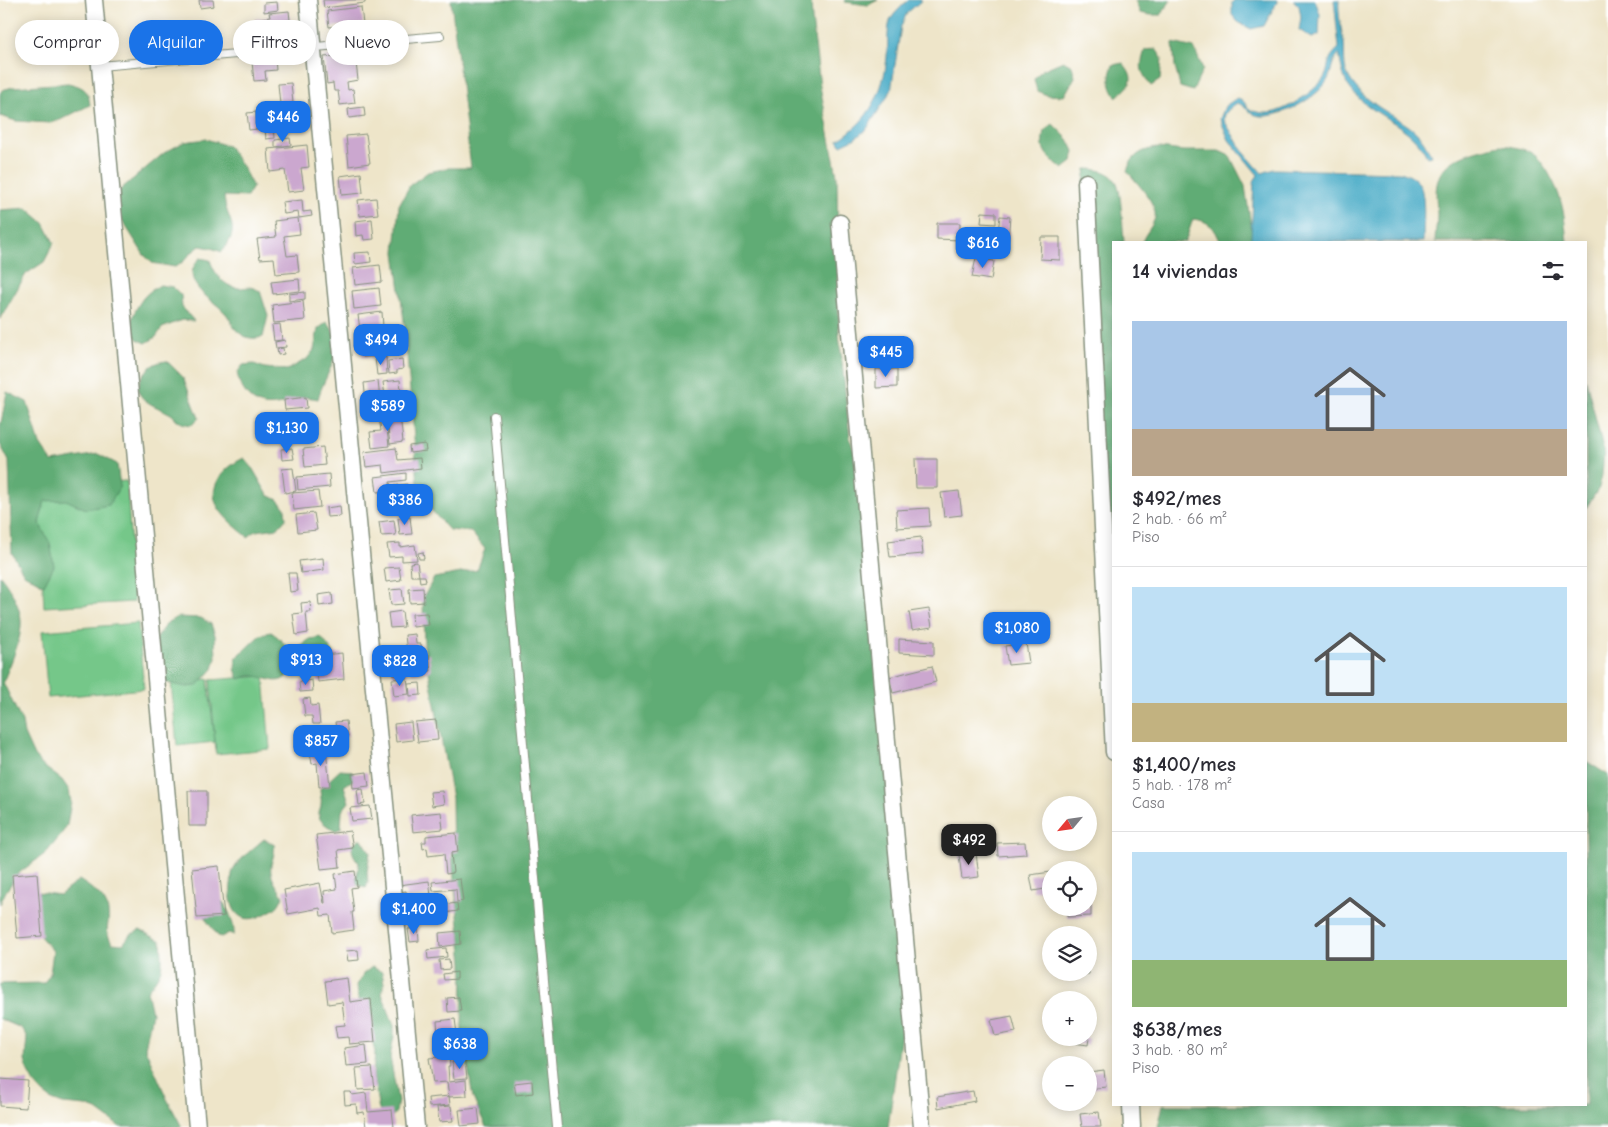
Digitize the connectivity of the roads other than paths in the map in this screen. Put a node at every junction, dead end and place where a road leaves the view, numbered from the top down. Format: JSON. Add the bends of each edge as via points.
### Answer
{"nodes":[{"id":1,"x":94,"y":0,"type":"edge"},
{"id":2,"x":308,"y":0,"type":"edge"},
{"id":3,"x":310,"y":20,"type":"edge"},
{"id":4,"x":440,"y":36,"type":"dead end"},
{"id":5,"x":316,"y":48,"type":"edge"},
{"id":6,"x":233,"y":55,"type":"edge"},
{"id":7,"x":314,"y":65,"type":"edge"},
{"id":8,"x":100,"y":66,"type":"junction"},
{"id":9,"x":1086,"y":182,"type":"dead end"},
{"id":10,"x":840,"y":223,"type":"dead end"},
{"id":11,"x":494,"y":416,"type":"dead end"},
{"id":12,"x":1112,"y":711,"type":"edge"},
{"id":13,"x":1131,"y":1106,"type":"edge"},
{"id":14,"x":197,"y":1127,"type":"edge"},
{"id":15,"x":416,"y":1127,"type":"edge"},
{"id":16,"x":557,"y":1127,"type":"edge"},
{"id":17,"x":922,"y":1127,"type":"edge"},
{"id":18,"x":1132,"y":1127,"type":"edge"}],
"edges":[{"from":1,"to":8,"type":"street"},
{"from":2,"to":3,"type":"street"},
{"from":4,"to":5,"type":"lane"},
{"from":6,"to":8,"type":"lane"},
{"from":7,"to":15,"type":"street"},
{"from":8,"to":14,"type":"street"},
{"from":9,"to":12,"type":"street"},
{"from":10,"to":17,"type":"street"},
{"from":11,"to":16,"type":"lane"},
{"from":13,"to":18,"type":"street"}]}
